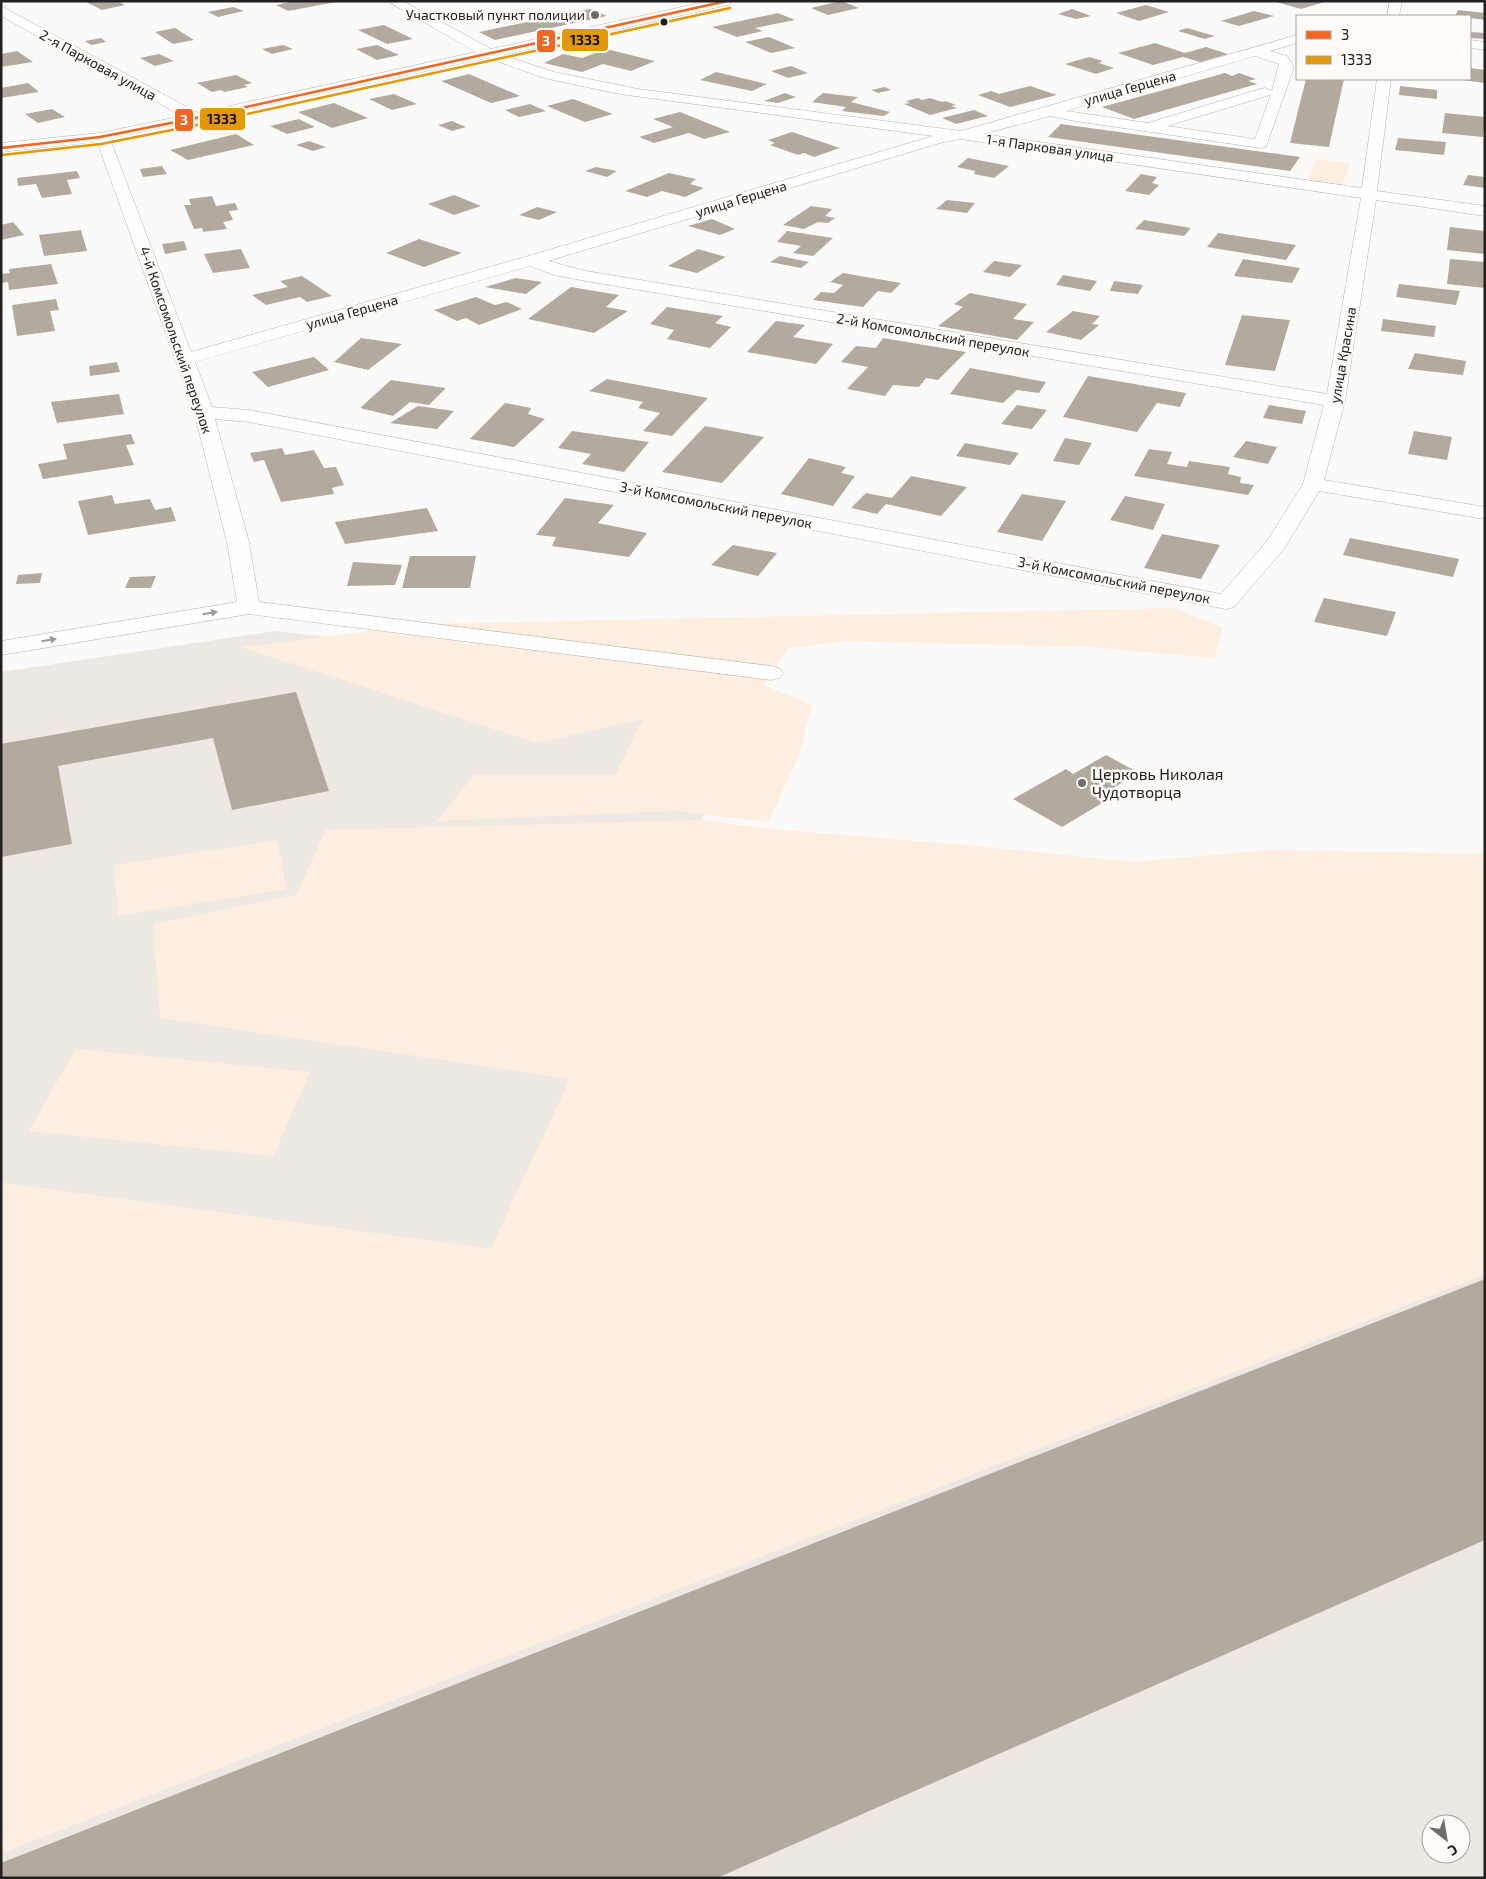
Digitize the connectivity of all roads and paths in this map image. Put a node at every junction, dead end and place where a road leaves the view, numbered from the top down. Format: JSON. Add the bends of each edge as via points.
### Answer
{"nodes":[{"id":1,"x":393,"y":1,"type":"edge"},
{"id":2,"x":728,"y":1,"type":"edge"},
{"id":3,"x":1396,"y":1,"type":"edge"},
{"id":4,"x":1,"y":10,"type":"edge"},
{"id":5,"x":638,"y":11,"type":"dead end"},
{"id":6,"x":1393,"y":15,"type":"edge"},
{"id":7,"x":653,"y":18,"type":"junction"},
{"id":8,"x":1296,"y":39,"type":"edge"},
{"id":9,"x":1471,"y":44,"type":"edge"},
{"id":10,"x":1485,"y":46,"type":"edge"},
{"id":11,"x":1254,"y":51,"type":"junction"},
{"id":12,"x":490,"y":53,"type":"junction"},
{"id":13,"x":1384,"y":80,"type":"edge"},
{"id":14,"x":1265,"y":92,"type":"dead end"},
{"id":15,"x":1050,"y":111,"type":"junction"},
{"id":16,"x":196,"y":118,"type":"junction"},
{"id":17,"x":1146,"y":127,"type":"junction"},
{"id":18,"x":961,"y":135,"type":"junction"},
{"id":19,"x":100,"y":137,"type":"junction"},
{"id":20,"x":1,"y":148,"type":"edge"},
{"id":21,"x":1369,"y":196,"type":"junction"},
{"id":22,"x":1485,"y":212,"type":"edge"},
{"id":23,"x":531,"y":261,"type":"junction"},
{"id":24,"x":185,"y":359,"type":"junction"},
{"id":25,"x":1335,"y":401,"type":"junction"},
{"id":26,"x":204,"y":412,"type":"junction"},
{"id":27,"x":1313,"y":484,"type":"junction"},
{"id":28,"x":1485,"y":513,"type":"edge"},
{"id":29,"x":1226,"y":602,"type":"joint"},
{"id":30,"x":248,"y":607,"type":"junction"},
{"id":31,"x":1,"y":648,"type":"edge"},
{"id":32,"x":771,"y":673,"type":"dead end"}],
"edges":[{"from":1,"to":12,"type":"street","name":"1-я Парковая улица"},
{"from":2,"to":7,"type":"street"},
{"from":3,"to":6,"type":"street"},
{"from":4,"to":16,"type":"street","name":"2-я Парковая улица"},
{"from":5,"to":7,"type":"street"},
{"from":7,"to":12,"type":"street"},
{"from":8,"to":11,"type":"street","name":"улица Герцена"},
{"from":9,"to":10,"type":"street"},
{"from":11,"to":15,"type":"street","name":"улица Герцена"},
{"from":11,"to":17,"type":"street","via":[[1282,59],[1287,67],[1261,144]]},
{"from":12,"to":16,"type":"street"},
{"from":12,"to":18,"type":"street","name":"1-я Парковая улица","via":[[555,77],[619,90]]},
{"from":13,"to":21,"type":"street","name":"улица Красина"},
{"from":14,"to":17,"type":"street"},
{"from":15,"to":17,"type":"street"},
{"from":15,"to":18,"type":"street","name":"улица Герцена"},
{"from":16,"to":19,"type":"street"},
{"from":18,"to":21,"type":"street","name":"1-я Парковая улица"},
{"from":18,"to":23,"type":"street","name":"улица Герцена","via":[[938,139]]},
{"from":19,"to":20,"type":"street"},
{"from":19,"to":24,"type":"street","name":"4-й Комсомольский переулок","via":[[106,143]]},
{"from":21,"to":22,"type":"street","name":"1-я Парковая улица"},
{"from":21,"to":25,"type":"street","name":"улица Красина"},
{"from":23,"to":24,"type":"street","name":"улица Герцена"},
{"from":23,"to":25,"type":"street","name":"2-й Комсомольский переулок","via":[[595,278]]},
{"from":24,"to":26,"type":"street","name":"4-й Комсомольский переулок"},
{"from":25,"to":27,"type":"street","name":"улица Красина"},
{"from":26,"to":29,"type":"street","name":"3-й Комсомольский переулок","via":[[250,416]]},
{"from":26,"to":30,"type":"street","name":"4-й Комсомольский переулок","via":[[238,542]]},
{"from":27,"to":28,"type":"street"},
{"from":27,"to":29,"type":"street","name":"улица Красина","via":[[1276,544]]},
{"from":31,"to":30,"type":"street","one_way":true},
{"from":30,"to":32,"type":"street"}]}
